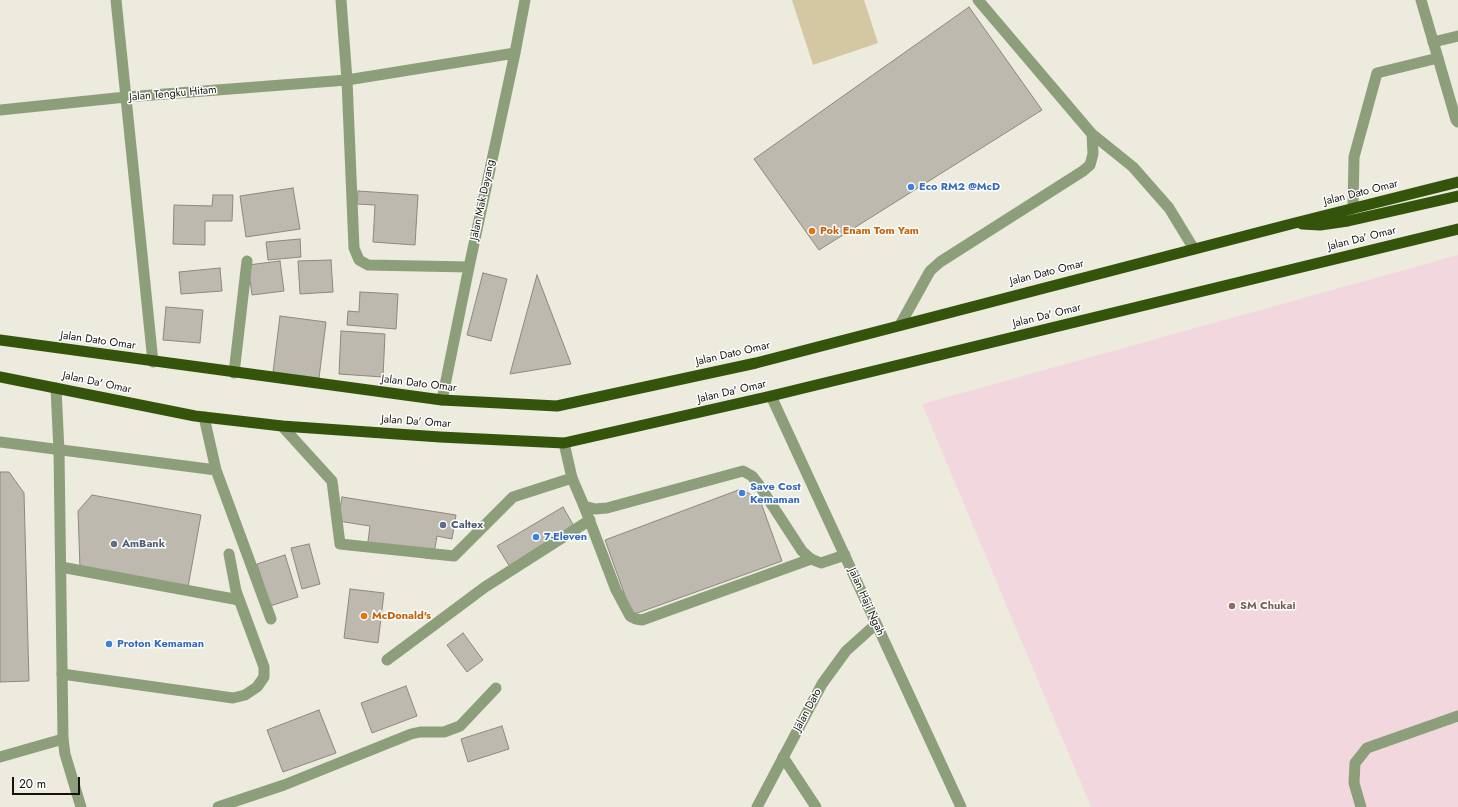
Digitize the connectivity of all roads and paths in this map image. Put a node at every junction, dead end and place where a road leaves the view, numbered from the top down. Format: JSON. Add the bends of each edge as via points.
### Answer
{"nodes":[{"id":1,"x":116,"y":0,"type":"edge"},
{"id":2,"x":341,"y":0,"type":"edge"},
{"id":3,"x":525,"y":0,"type":"edge"},
{"id":4,"x":978,"y":0,"type":"edge"},
{"id":5,"x":1421,"y":0,"type":"edge"},
{"id":6,"x":1458,"y":36,"type":"edge"},
{"id":7,"x":1433,"y":42,"type":"junction"},
{"id":8,"x":515,"y":53,"type":"junction"},
{"id":9,"x":1438,"y":58,"type":"junction"},
{"id":10,"x":347,"y":80,"type":"junction"},
{"id":11,"x":126,"y":97,"type":"junction"},
{"id":12,"x":0,"y":110,"type":"edge"},
{"id":13,"x":1458,"y":122,"type":"edge"},
{"id":14,"x":1092,"y":134,"type":"junction"},
{"id":15,"x":1458,"y":182,"type":"edge"},
{"id":16,"x":1458,"y":196,"type":"edge"},
{"id":17,"x":1353,"y":208,"type":"junction"},
{"id":18,"x":1291,"y":224,"type":"junction"},
{"id":19,"x":1458,"y":229,"type":"edge"},
{"id":20,"x":1194,"y":249,"type":"junction"},
{"id":21,"x":247,"y":261,"type":"dead end"},
{"id":22,"x":469,"y":267,"type":"junction"},
{"id":23,"x":900,"y":325,"type":"junction"},
{"id":24,"x":0,"y":340,"type":"edge"},
{"id":25,"x":153,"y":362,"type":"junction"},
{"id":26,"x":234,"y":373,"type":"junction"},
{"id":27,"x":0,"y":377,"type":"edge"},
{"id":28,"x":56,"y":388,"type":"junction"},
{"id":29,"x":771,"y":396,"type":"junction"},
{"id":30,"x":442,"y":400,"type":"junction"},
{"id":31,"x":204,"y":417,"type":"junction"},
{"id":32,"x":282,"y":426,"type":"junction"},
{"id":33,"x":0,"y":442,"type":"edge"},
{"id":34,"x":564,"y":443,"type":"junction"},
{"id":35,"x":59,"y":451,"type":"junction"},
{"id":36,"x":216,"y":470,"type":"junction"},
{"id":37,"x":572,"y":478,"type":"junction"},
{"id":38,"x":584,"y":506,"type":"junction"},
{"id":39,"x":590,"y":520,"type":"junction"},
{"id":40,"x":229,"y":554,"type":"dead end"},
{"id":41,"x":845,"y":555,"type":"junction"},
{"id":42,"x":811,"y":559,"type":"junction"},
{"id":43,"x":61,"y":567,"type":"junction"},
{"id":44,"x":240,"y":600,"type":"junction"},
{"id":45,"x":271,"y":619,"type":"dead end"},
{"id":46,"x":876,"y":624,"type":"junction"},
{"id":47,"x":387,"y":660,"type":"dead end"},
{"id":48,"x":62,"y":674,"type":"junction"},
{"id":49,"x":496,"y":688,"type":"dead end"},
{"id":50,"x":1458,"y":716,"type":"edge"},
{"id":51,"x":63,"y":739,"type":"junction"},
{"id":52,"x":0,"y":757,"type":"edge"},
{"id":53,"x":783,"y":757,"type":"junction"},
{"id":54,"x":81,"y":807,"type":"edge"},
{"id":55,"x":218,"y":807,"type":"edge"},
{"id":56,"x":757,"y":807,"type":"edge"},
{"id":57,"x":816,"y":807,"type":"edge"},
{"id":58,"x":961,"y":807,"type":"edge"},
{"id":59,"x":1361,"y":807,"type":"edge"}],
"edges":[{"from":1,"to":11,"type":"street"},
{"from":2,"to":10,"type":"street"},
{"from":3,"to":8,"type":"street","name":"Jalan Mak Dayang"},
{"from":4,"to":14,"type":"street"},
{"from":5,"to":7,"type":"street"},
{"from":6,"to":7,"type":"street"},
{"from":7,"to":9,"type":"street"},
{"from":8,"to":10,"type":"street","name":"Jalan Tengku Hitam"},
{"from":8,"to":22,"type":"street","name":"Jalan Mak Dayang"},
{"from":9,"to":13,"type":"street"},
{"from":9,"to":17,"type":"street","via":[[1377,73],[1354,157]]},
{"from":10,"to":11,"type":"street","name":"Jalan Tengku Hitam"},
{"from":10,"to":22,"type":"street","via":[[354,248],[359,260],[368,265]]},
{"from":11,"to":12,"type":"street","name":"Jalan Tengku Hitam"},
{"from":11,"to":25,"type":"street"},
{"from":14,"to":20,"type":"street","via":[[1133,167],[1169,208]]},
{"from":14,"to":23,"type":"street","via":[[1093,154],[1090,165],[940,262],[930,271]]},
{"from":15,"to":17,"type":"highway","name":"Jalan Dato Omar"},
{"from":16,"to":18,"type":"highway","via":[[1327,224]]},
{"from":17,"to":18,"type":"highway","name":"Jalan Dato Omar"},
{"from":18,"to":20,"type":"highway","name":"Jalan Dato Omar"},
{"from":19,"to":29,"type":"highway","name":"Jalan Da' Omar"},
{"from":20,"to":23,"type":"highway","name":"Jalan Dato Omar"},
{"from":21,"to":26,"type":"street"},
{"from":22,"to":30,"type":"street","name":"Jalan Mak Dayang"},
{"from":23,"to":30,"type":"highway","name":"Jalan Dato Omar","via":[[756,363],[557,406]]},
{"from":24,"to":25,"type":"highway","name":"Jalan Dato Omar"},
{"from":25,"to":26,"type":"highway","name":"Jalan Dato Omar"},
{"from":26,"to":30,"type":"highway","name":"Jalan Dato Omar"},
{"from":27,"to":28,"type":"highway","name":"Jalan Da' Omar"},
{"from":28,"to":31,"type":"highway","name":"Jalan Da' Omar"},
{"from":28,"to":35,"type":"street"},
{"from":29,"to":34,"type":"highway","name":"Jalan Da' Omar"},
{"from":29,"to":41,"type":"street","name":"Jalan Haji Ngah"},
{"from":31,"to":32,"type":"highway","name":"Jalan Da' Omar"},
{"from":31,"to":36,"type":"street"},
{"from":32,"to":34,"type":"highway","name":"Jalan Da' Omar"},
{"from":32,"to":37,"type":"street","via":[[332,481],[340,544],[454,556],[513,497]]},
{"from":33,"to":35,"type":"street"},
{"from":34,"to":37,"type":"street"},
{"from":35,"to":36,"type":"street"},
{"from":35,"to":43,"type":"street"},
{"from":36,"to":45,"type":"street"},
{"from":37,"to":38,"type":"street"},
{"from":38,"to":39,"type":"street"},
{"from":38,"to":42,"type":"street","via":[[595,509],[608,508],[743,471],[752,476],[759,485],[802,551]]},
{"from":39,"to":42,"type":"street","via":[[616,590],[630,616],[642,620]]},
{"from":39,"to":47,"type":"street","via":[[485,587]]},
{"from":40,"to":44,"type":"street"},
{"from":41,"to":42,"type":"street","via":[[821,563]]},
{"from":41,"to":46,"type":"street","name":"Jalan Haji Ngah"},
{"from":43,"to":44,"type":"street"},
{"from":43,"to":48,"type":"street"},
{"from":44,"to":48,"type":"street","via":[[264,667],[264,678],[257,688],[245,695],[233,698]]},
{"from":46,"to":53,"type":"street","name":"Jalan Dato","via":[[846,652],[822,684]]},
{"from":46,"to":58,"type":"street","name":"Jalan Haji Ngah"},
{"from":48,"to":51,"type":"street"},
{"from":49,"to":55,"type":"street","via":[[460,726],[444,732],[411,734],[284,785]]},
{"from":50,"to":59,"type":"street","via":[[1367,748],[1355,763],[1354,783]]},
{"from":51,"to":52,"type":"street"},
{"from":51,"to":54,"type":"street"},
{"from":53,"to":56,"type":"street","name":"Jalan Dato"},
{"from":53,"to":57,"type":"street"}]}
